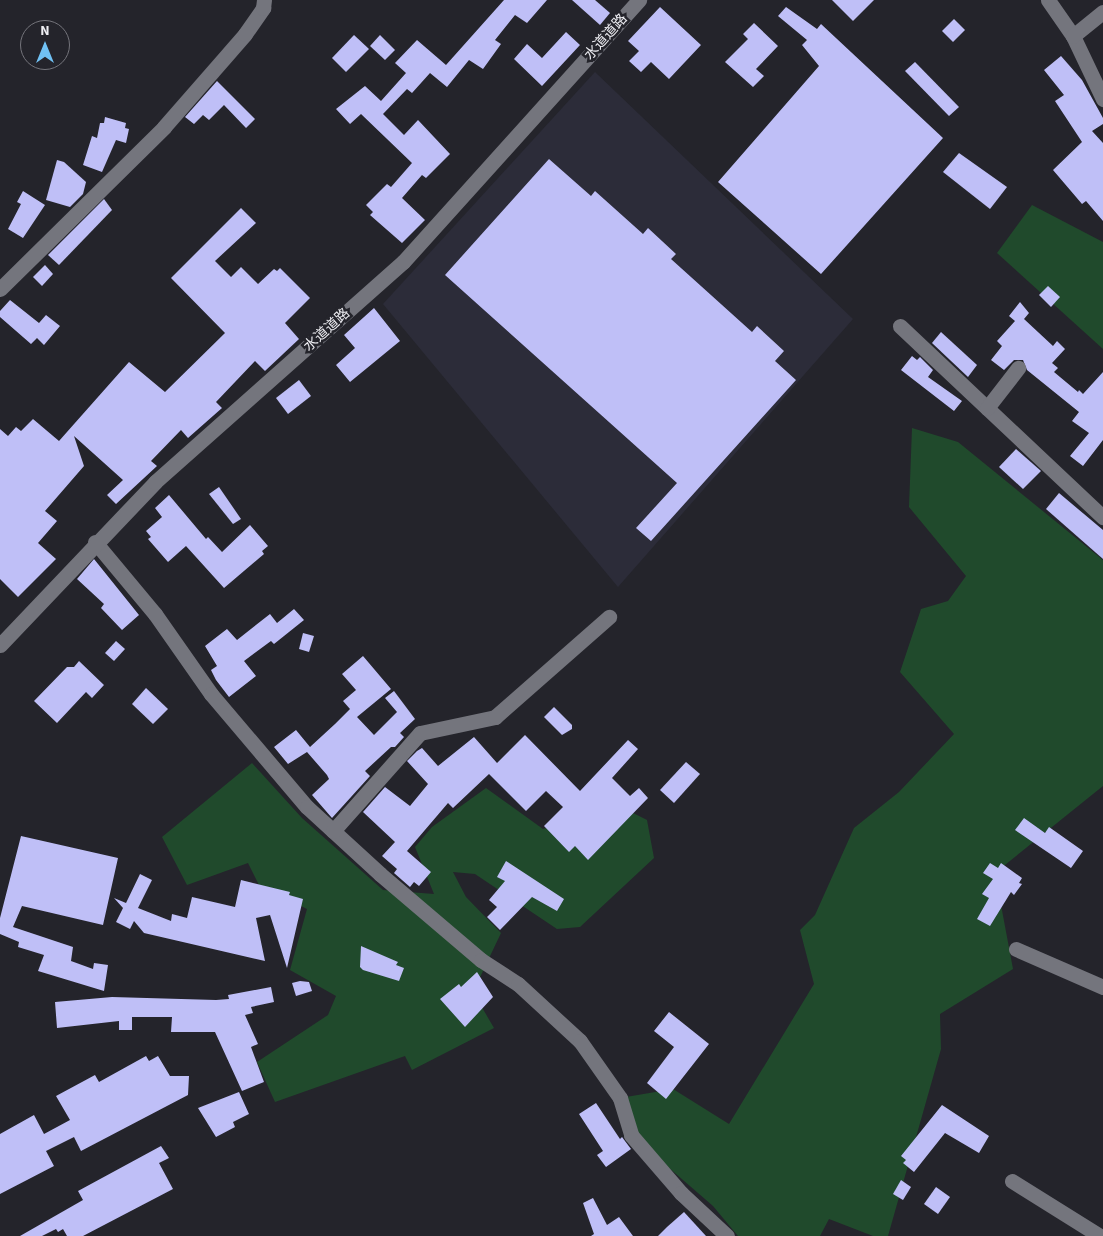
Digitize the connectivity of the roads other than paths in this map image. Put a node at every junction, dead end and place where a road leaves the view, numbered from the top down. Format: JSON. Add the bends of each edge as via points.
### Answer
{"nodes":[{"id":1,"x":264,"y":0,"type":"edge"},
{"id":2,"x":639,"y":0,"type":"edge"},
{"id":3,"x":1048,"y":0,"type":"edge"},
{"id":4,"x":1103,"y":12,"type":"edge"},
{"id":5,"x":1073,"y":36,"type":"junction"},
{"id":6,"x":1103,"y":99,"type":"edge"},
{"id":7,"x":0,"y":289,"type":"edge"},
{"id":8,"x":900,"y":326,"type":"dead end"},
{"id":9,"x":1018,"y":368,"type":"dead end"},
{"id":10,"x":987,"y":408,"type":"junction"},
{"id":11,"x":1103,"y":517,"type":"edge"},
{"id":12,"x":95,"y":542,"type":"junction"},
{"id":13,"x":609,"y":617,"type":"dead end"},
{"id":14,"x":0,"y":645,"type":"edge"},
{"id":15,"x":333,"y":832,"type":"junction"},
{"id":16,"x":1016,"y":949,"type":"dead end"},
{"id":17,"x":1103,"y":987,"type":"edge"},
{"id":18,"x":1012,"y":1181,"type":"dead end"},
{"id":19,"x":728,"y":1236,"type":"edge"},
{"id":20,"x":1100,"y":1236,"type":"edge"}],
"edges":[{"from":1,"to":7,"type":"street","via":[[263,8],[245,34],[164,127]]},
{"from":2,"to":12,"type":"street","name":"水道道路","via":[[404,262],[155,482]]},
{"from":3,"to":5,"type":"street"},
{"from":4,"to":5,"type":"street"},
{"from":5,"to":6,"type":"street"},
{"from":8,"to":10,"type":"street"},
{"from":9,"to":10,"type":"street"},
{"from":10,"to":11,"type":"street"},
{"from":12,"to":14,"type":"street","name":"水道道路"},
{"from":12,"to":15,"type":"street","via":[[155,614],[211,694],[307,808]]},
{"from":13,"to":15,"type":"street","via":[[495,717],[420,733]]},
{"from":15,"to":19,"type":"street","via":[[481,960],[518,984],[580,1041],[620,1098],[630,1135],[681,1193]]},
{"from":16,"to":17,"type":"street"},
{"from":18,"to":20,"type":"street"}]}
